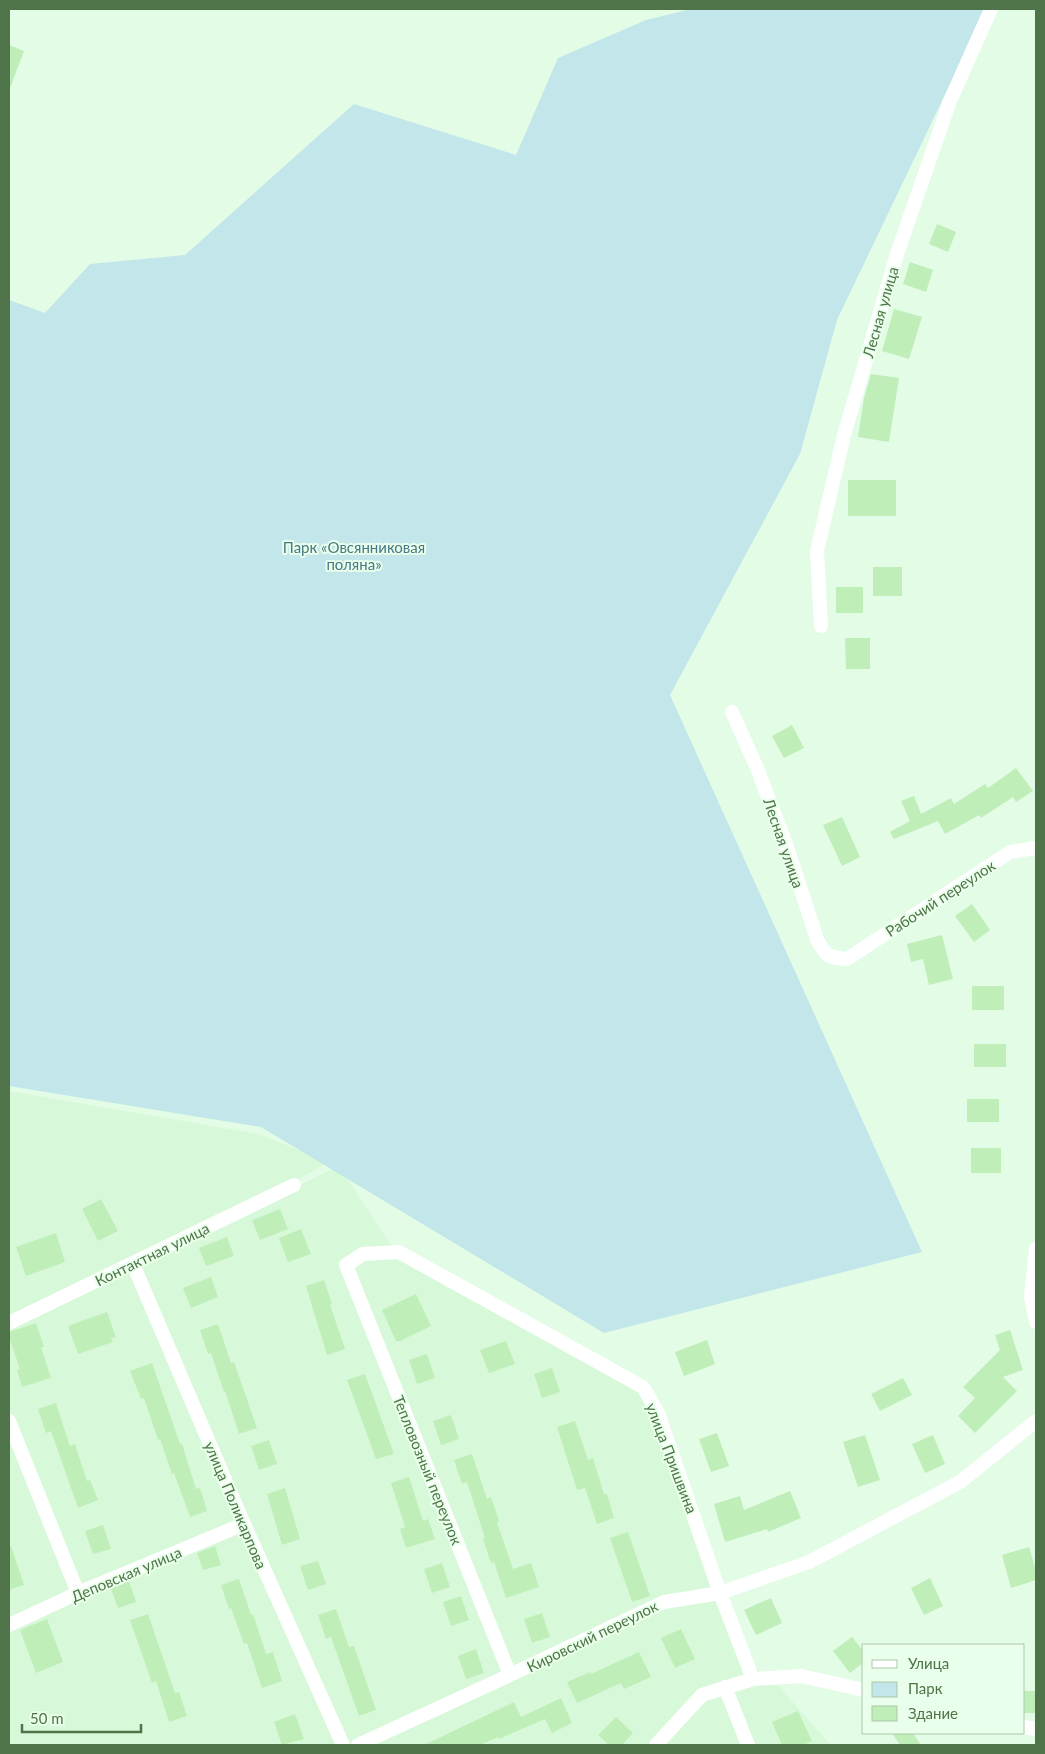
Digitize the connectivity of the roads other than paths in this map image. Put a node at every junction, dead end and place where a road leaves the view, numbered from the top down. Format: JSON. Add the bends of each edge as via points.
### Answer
{"nodes":[{"id":1,"x":991,"y":9,"type":"edge"},
{"id":2,"x":821,"y":626,"type":"dead end"},
{"id":3,"x":732,"y":712,"type":"dead end"},
{"id":4,"x":1036,"y":848,"type":"edge"},
{"id":5,"x":847,"y":959,"type":"joint"},
{"id":6,"x":294,"y":1185,"type":"dead end"},
{"id":7,"x":1036,"y":1249,"type":"edge"},
{"id":8,"x":399,"y":1252,"type":"joint"},
{"id":9,"x":133,"y":1264,"type":"junction"},
{"id":10,"x":1036,"y":1322,"type":"edge"},
{"id":11,"x":9,"y":1323,"type":"edge"},
{"id":12,"x":9,"y":1421,"type":"edge"},
{"id":13,"x":1036,"y":1421,"type":"edge"},
{"id":14,"x":244,"y":1524,"type":"junction"},
{"id":15,"x":720,"y":1593,"type":"junction"},
{"id":16,"x":78,"y":1594,"type":"junction"},
{"id":17,"x":9,"y":1625,"type":"edge"},
{"id":18,"x":510,"y":1676,"type":"junction"},
{"id":19,"x":753,"y":1680,"type":"junction"},
{"id":20,"x":724,"y":1687,"type":"junction"},
{"id":21,"x":862,"y":1690,"type":"edge"},
{"id":22,"x":343,"y":1745,"type":"edge"},
{"id":23,"x":358,"y":1745,"type":"edge"},
{"id":24,"x":656,"y":1745,"type":"edge"},
{"id":25,"x":748,"y":1745,"type":"edge"}],
"edges":[{"from":1,"to":2,"type":"street","name":"Лесная улица","via":[[950,101],[898,251],[844,435],[817,551]]},
{"from":3,"to":5,"type":"street","name":"Лесная улица","via":[[786,844],[822,951],[832,958]]},
{"from":4,"to":5,"type":"street","name":"Рабочий переулок","via":[[1010,852]]},
{"from":6,"to":9,"type":"street","name":"Контактная улица"},
{"from":7,"to":10,"type":"street","via":[[1031,1297]]},
{"from":8,"to":15,"type":"street","name":"улица Пришвина","via":[[643,1387],[658,1413]]},
{"from":8,"to":18,"type":"street","name":"Тепловозный переулок","via":[[363,1254],[346,1265]]},
{"from":9,"to":11,"type":"street","name":"Контактная улица"},
{"from":9,"to":14,"type":"street","name":"улица Поликарпова"},
{"from":12,"to":16,"type":"street"},
{"from":13,"to":15,"type":"street","name":"Кировский переулок","via":[[960,1482],[809,1562]]},
{"from":14,"to":16,"type":"street","name":"Деповская улица"},
{"from":14,"to":22,"type":"street","name":"улица Поликарпова"},
{"from":15,"to":18,"type":"street","name":"Кировский переулок","via":[[664,1602]]},
{"from":15,"to":19,"type":"street","name":"улица Пришвина"},
{"from":16,"to":17,"type":"street","name":"Деповская улица"},
{"from":18,"to":23,"type":"street","name":"Кировский переулок"},
{"from":19,"to":20,"type":"street"},
{"from":19,"to":21,"type":"street","via":[[801,1676]]},
{"from":20,"to":24,"type":"street","via":[[702,1695]]},
{"from":20,"to":25,"type":"street"}]}
